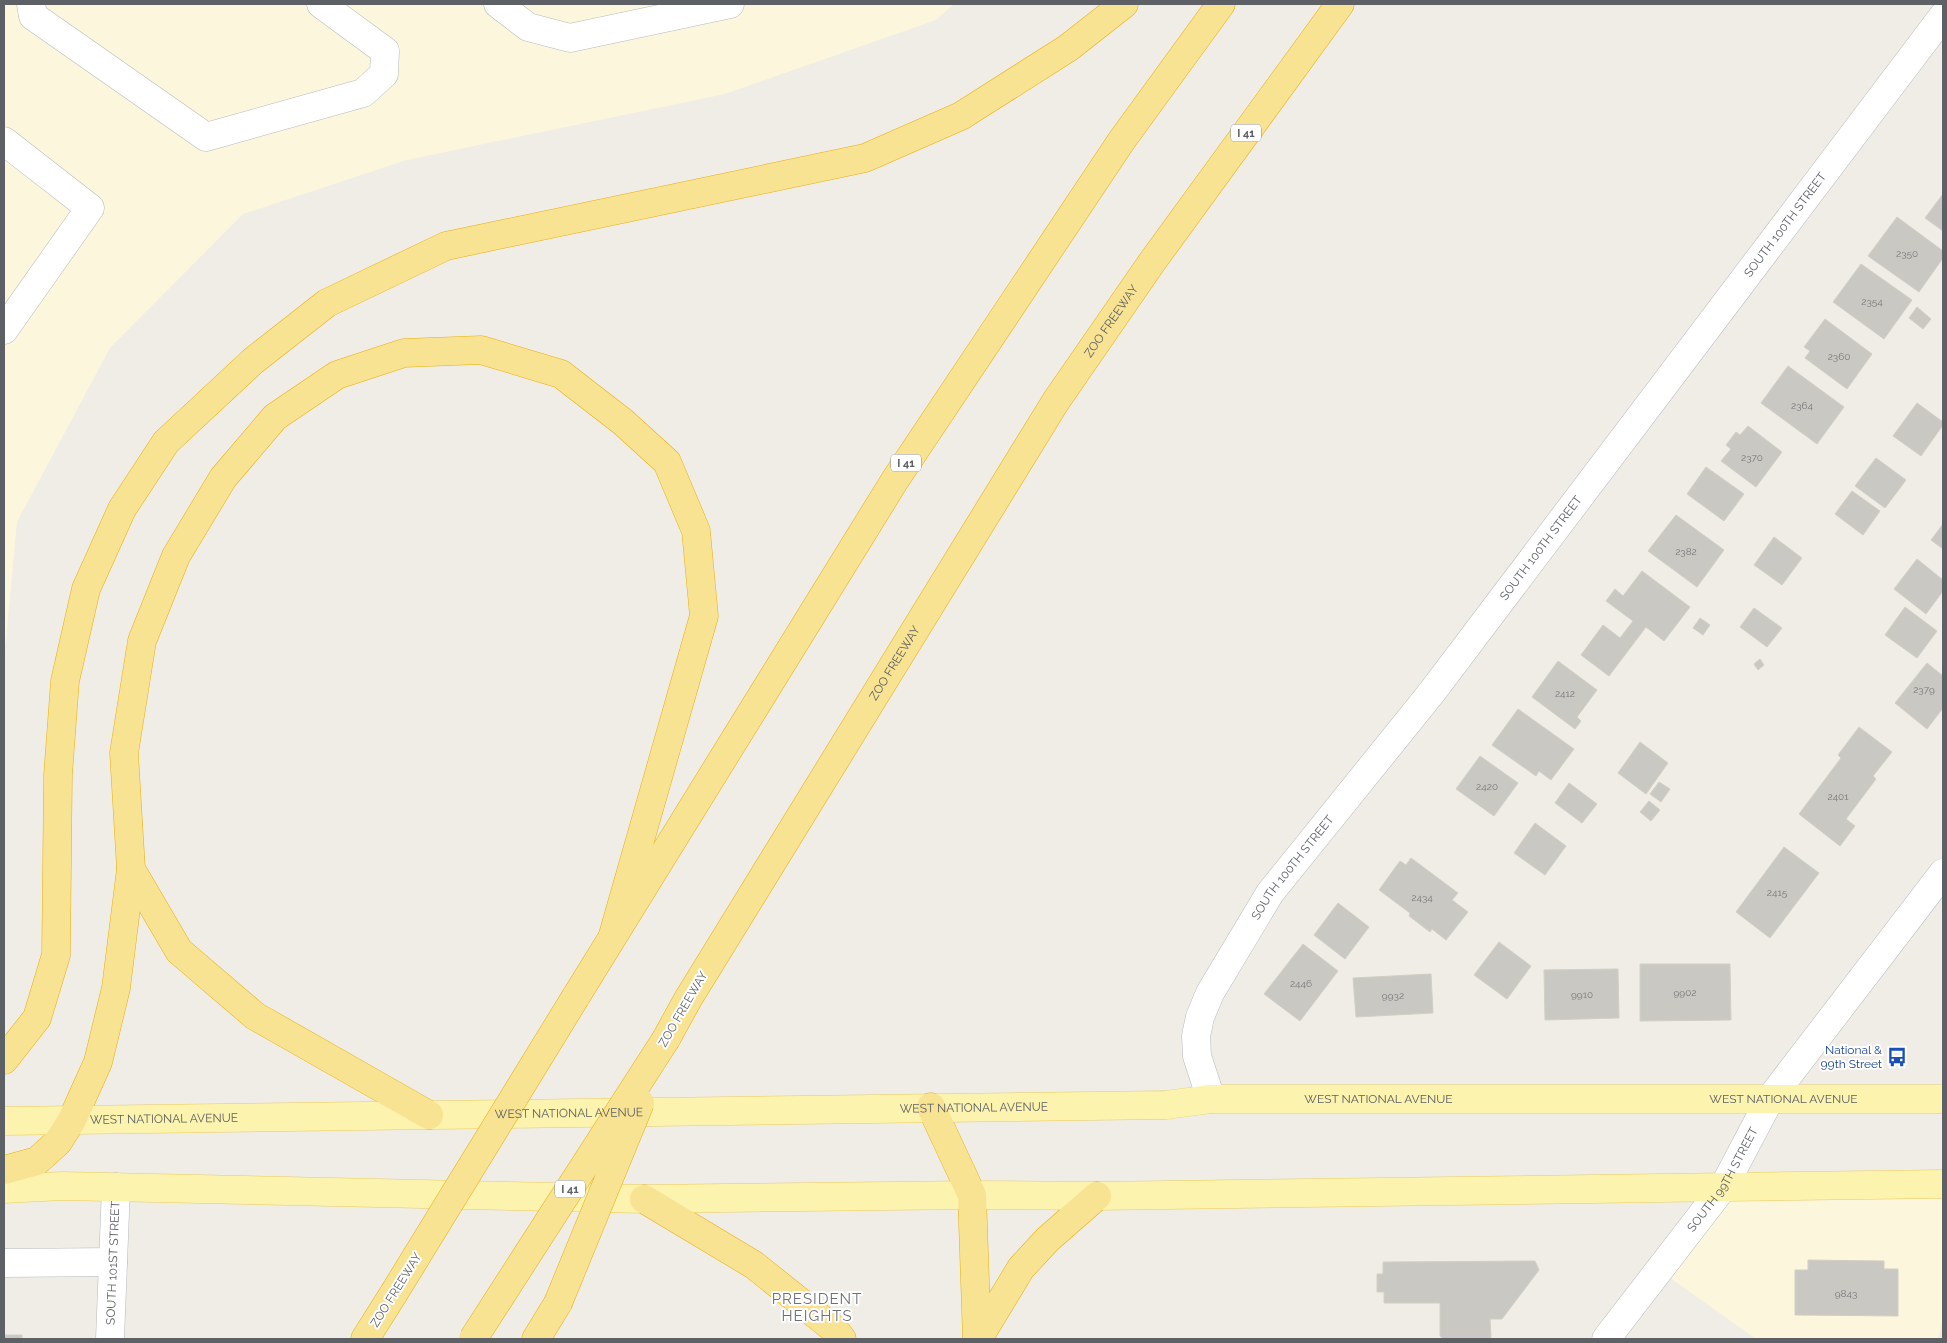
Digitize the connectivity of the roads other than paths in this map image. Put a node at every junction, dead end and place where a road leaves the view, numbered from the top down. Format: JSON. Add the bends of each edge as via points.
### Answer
{"nodes":[{"id":1,"x":31,"y":4,"type":"edge"},
{"id":2,"x":321,"y":4,"type":"edge"},
{"id":3,"x":498,"y":4,"type":"edge"},
{"id":4,"x":730,"y":4,"type":"edge"},
{"id":5,"x":1124,"y":4,"type":"edge"},
{"id":6,"x":1220,"y":4,"type":"edge"},
{"id":7,"x":1340,"y":4,"type":"edge"},
{"id":8,"x":1943,"y":16,"type":"edge"},
{"id":9,"x":4,"y":140,"type":"edge"},
{"id":10,"x":4,"y":330,"type":"edge"},
{"id":11,"x":131,"y":869,"type":"junction"},
{"id":12,"x":1943,"y":873,"type":"edge"},
{"id":13,"x":613,"y":936,"type":"junction"},
{"id":14,"x":666,"y":1039,"type":"junction"},
{"id":15,"x":4,"y":1060,"type":"edge"},
{"id":16,"x":1211,"y":1099,"type":"junction"},
{"id":17,"x":1770,"y":1099,"type":"junction"},
{"id":18,"x":1943,"y":1099,"type":"edge"},
{"id":19,"x":931,"y":1107,"type":"junction"},
{"id":20,"x":430,"y":1115,"type":"junction"},
{"id":21,"x":72,"y":1120,"type":"junction"},
{"id":22,"x":4,"y":1121,"type":"edge"},
{"id":23,"x":4,"y":1170,"type":"edge"},
{"id":24,"x":1943,"y":1184,"type":"edge"},
{"id":25,"x":1724,"y":1186,"type":"junction"},
{"id":26,"x":116,"y":1187,"type":"junction"},
{"id":27,"x":4,"y":1188,"type":"edge"},
{"id":28,"x":972,"y":1195,"type":"junction"},
{"id":29,"x":1097,"y":1196,"type":"junction"},
{"id":30,"x":644,"y":1199,"type":"junction"},
{"id":31,"x":113,"y":1262,"type":"junction"},
{"id":32,"x":4,"y":1263,"type":"edge"},
{"id":33,"x":110,"y":1339,"type":"edge"},
{"id":34,"x":365,"y":1339,"type":"edge"},
{"id":35,"x":473,"y":1339,"type":"edge"},
{"id":36,"x":536,"y":1339,"type":"edge"},
{"id":37,"x":842,"y":1339,"type":"edge"},
{"id":38,"x":977,"y":1339,"type":"edge"},
{"id":39,"x":1606,"y":1339,"type":"edge"}],
"edges":[{"from":1,"to":2,"type":"street","via":[[33,16],[206,137],[363,93],[384,74],[385,51]]},
{"from":3,"to":4,"type":"street","via":[[528,27],[570,38]]},
{"from":5,"to":15,"type":"highway","via":[[1068,48],[961,116],[865,158],[446,246],[327,303],[238,374],[166,442],[122,509],[86,589],[64,681],[58,775],[56,955],[37,1018]]},
{"from":6,"to":13,"type":"highway","name":"ZOO FREEWAY","number":"I 41","via":[[1122,140],[895,480]]},
{"from":7,"to":14,"type":"highway","name":"ZOO FREEWAY","number":"I 41","via":[[1152,262],[1056,401],[688,998]]},
{"from":8,"to":16,"type":"street","name":"SOUTH 100TH STREET","via":[[1432,692],[1270,893],[1210,993],[1200,1017],[1196,1036],[1197,1056]]},
{"from":9,"to":10,"type":"street","via":[[90,208]]},
{"from":11,"to":13,"type":"highway","via":[[124,753],[142,641],[176,556],[223,478],[275,417],[337,375],[404,353],[481,350],[561,374],[623,422],[667,462],[696,531],[704,616]]},
{"from":11,"to":20,"type":"highway","via":[[179,950],[255,1016]]},
{"from":11,"to":21,"type":"highway","via":[[116,988],[100,1057]]},
{"from":12,"to":17,"type":"street","name":"SOUTH 99TH STREET"},
{"from":13,"to":34,"type":"highway","name":"ZOO FREEWAY","number":"I 41","bridge":true},
{"from":14,"to":35,"type":"highway","name":"ZOO FREEWAY","number":"I 41","bridge":true},
{"from":14,"to":36,"type":"highway","bridge":true,"via":[[558,1303]]},
{"from":16,"to":17,"type":"main road","name":"WEST NATIONAL AVENUE"},
{"from":16,"to":19,"type":"main road","name":"WEST NATIONAL AVENUE","via":[[1166,1105]]},
{"from":17,"to":18,"type":"main road","name":"WEST NATIONAL AVENUE"},
{"from":17,"to":25,"type":"street","name":"SOUTH 99TH STREET"},
{"from":19,"to":20,"type":"main road","name":"WEST NATIONAL AVENUE"},
{"from":19,"to":28,"type":"highway"},
{"from":20,"to":21,"type":"main road","name":"WEST NATIONAL AVENUE"},
{"from":21,"to":22,"type":"main road","name":"WEST NATIONAL AVENUE"},
{"from":21,"to":23,"type":"highway","via":[[58,1142],[37,1161]]},
{"from":24,"to":25,"type":"main road"},
{"from":25,"to":29,"type":"main road"},
{"from":25,"to":39,"type":"street","name":"SOUTH 99TH STREET"},
{"from":26,"to":27,"type":"main road"},
{"from":26,"to":30,"type":"main road"},
{"from":26,"to":31,"type":"street","name":"SOUTH 101ST STREET"},
{"from":28,"to":29,"type":"main road"},
{"from":28,"to":30,"type":"main road"},
{"from":28,"to":38,"type":"highway"},
{"from":29,"to":38,"type":"highway","via":[[1021,1268]]},
{"from":30,"to":37,"type":"highway","via":[[754,1265],[834,1329]]},
{"from":31,"to":32,"type":"street"},
{"from":31,"to":33,"type":"street","name":"SOUTH 101ST STREET"}]}
